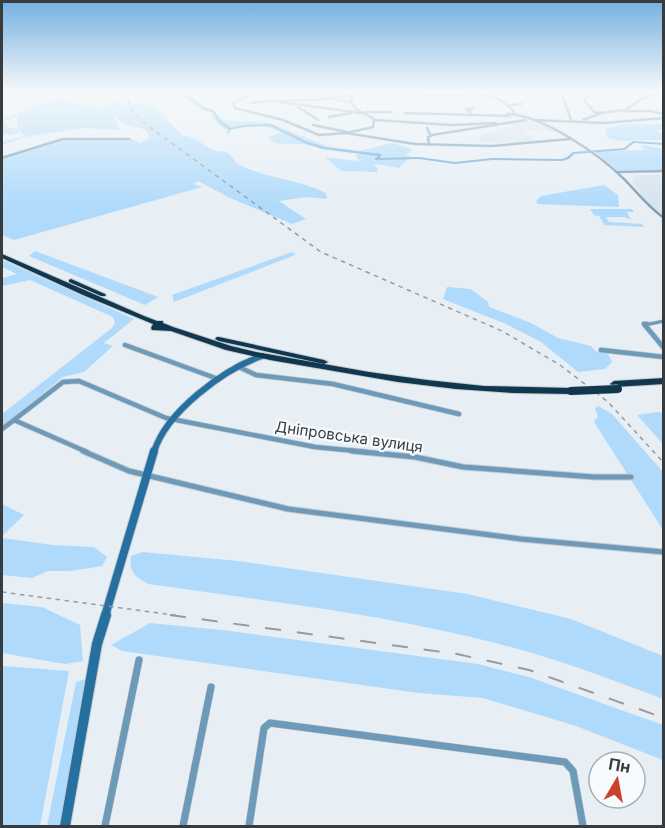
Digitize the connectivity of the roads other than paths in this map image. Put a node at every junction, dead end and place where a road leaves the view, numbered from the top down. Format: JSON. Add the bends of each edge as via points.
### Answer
{"nodes":[{"id":1,"x":305,"y":130,"type":"edge"},
{"id":2,"x":332,"y":130,"type":"edge"},
{"id":3,"x":361,"y":130,"type":"edge"},
{"id":4,"x":428,"y":130,"type":"edge"},
{"id":5,"x":472,"y":130,"type":"edge"},
{"id":6,"x":554,"y":130,"type":"edge"},
{"id":7,"x":346,"y":133,"type":"junction"},
{"id":8,"x":431,"y":136,"type":"junction"},
{"id":9,"x":129,"y":139,"type":"dead end"},
{"id":10,"x":570,"y":139,"type":"junction"},
{"id":11,"x":429,"y":145,"type":"junction"},
{"id":12,"x":2,"y":158,"type":"edge"},
{"id":13,"x":663,"y":171,"type":"edge"},
{"id":14,"x":616,"y":172,"type":"junction"},
{"id":15,"x":663,"y":218,"type":"edge"},
{"id":16,"x":2,"y":253,"type":"edge"},
{"id":17,"x":167,"y":321,"type":"junction"},
{"id":18,"x":663,"y":321,"type":"edge"},
{"id":19,"x":157,"y":323,"type":"junction"},
{"id":20,"x":125,"y":345,"type":"dead end"},
{"id":21,"x":229,"y":348,"type":"junction"},
{"id":22,"x":663,"y":348,"type":"edge"},
{"id":23,"x":601,"y":350,"type":"dead end"},
{"id":24,"x":262,"y":356,"type":"junction"},
{"id":25,"x":663,"y":357,"type":"edge"},
{"id":26,"x":326,"y":365,"type":"junction"},
{"id":27,"x":237,"y":366,"type":"junction"},
{"id":28,"x":218,"y":380,"type":"junction"},
{"id":29,"x":663,"y":383,"type":"edge"},
{"id":30,"x":459,"y":414,"type":"dead end"},
{"id":31,"x":175,"y":419,"type":"junction"},
{"id":32,"x":14,"y":420,"type":"junction"},
{"id":33,"x":2,"y":429,"type":"edge"},
{"id":34,"x":146,"y":475,"type":"junction"},
{"id":35,"x":631,"y":477,"type":"dead end"},
{"id":36,"x":663,"y":552,"type":"edge"},
{"id":37,"x":139,"y":660,"type":"dead end"},
{"id":38,"x":211,"y":687,"type":"dead end"},
{"id":39,"x":65,"y":826,"type":"edge"},
{"id":40,"x":105,"y":826,"type":"edge"},
{"id":41,"x":183,"y":826,"type":"edge"},
{"id":42,"x":249,"y":826,"type":"edge"},
{"id":43,"x":582,"y":826,"type":"edge"}],
"edges":[{"from":1,"to":7,"type":"street","via":[[318,135]]},
{"from":2,"to":7,"type":"street"},
{"from":3,"to":7,"type":"street"},
{"from":4,"to":8,"type":"street"},
{"from":5,"to":8,"type":"street"},
{"from":6,"to":10,"type":"street"},
{"from":7,"to":11,"type":"street"},
{"from":8,"to":11,"type":"street"},
{"from":9,"to":12,"type":"street","via":[[63,139]]},
{"from":10,"to":11,"type":"street","via":[[492,146]]},
{"from":10,"to":14,"type":"street"},
{"from":13,"to":14,"type":"street"},
{"from":14,"to":15,"type":"street","via":[[643,204]]},
{"from":16,"to":17,"type":"highway"},
{"from":16,"to":19,"type":"highway"},
{"from":17,"to":19,"type":"highway"},
{"from":17,"to":26,"type":"highway","via":[[236,344],[305,358],[324,356]]},
{"from":18,"to":22,"type":"street","via":[[644,324]]},
{"from":19,"to":21,"type":"highway"},
{"from":20,"to":28,"type":"street"},
{"from":21,"to":24,"type":"highway"},
{"from":21,"to":27,"type":"street","via":[[240,355]]},
{"from":23,"to":25,"type":"street"},
{"from":24,"to":26,"type":"highway"},
{"from":24,"to":27,"type":"street"},
{"from":26,"to":29,"type":"highway","bridge":true,"via":[[478,389]]},
{"from":27,"to":28,"type":"street"},
{"from":27,"to":30,"type":"street","via":[[259,376],[305,379],[369,391]]},
{"from":28,"to":31,"type":"street"},
{"from":31,"to":32,"type":"street","name":"Дніпровська вулиця","via":[[70,380]]},
{"from":31,"to":34,"type":"street","via":[[157,442]]},
{"from":31,"to":35,"type":"street","name":"Дніпровська вулиця","via":[[315,447],[464,466]]},
{"from":32,"to":33,"type":"street"},
{"from":32,"to":34,"type":"street","via":[[96,458]]},
{"from":34,"to":36,"type":"street","via":[[288,509],[521,539]]},
{"from":34,"to":39,"type":"street","via":[[97,644]]},
{"from":37,"to":40,"type":"street"},
{"from":38,"to":41,"type":"street"},
{"from":42,"to":43,"type":"street","via":[[264,728],[270,723],[565,762],[573,771]]}]}
